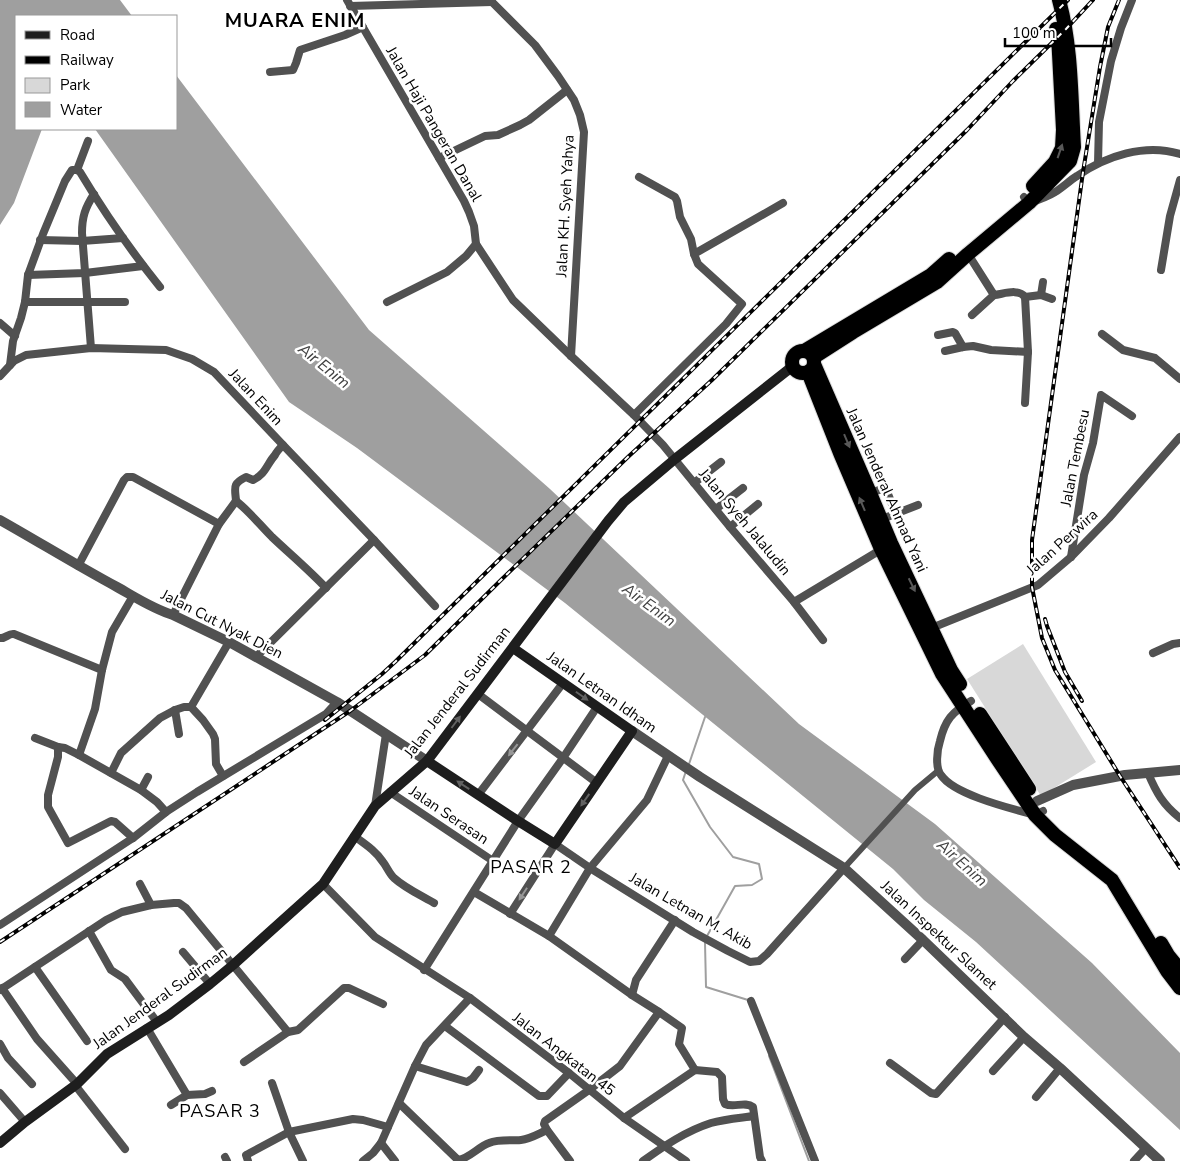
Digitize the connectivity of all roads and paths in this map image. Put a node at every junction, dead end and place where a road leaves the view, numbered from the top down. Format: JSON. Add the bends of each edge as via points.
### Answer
{"nodes":[{"id":1,"x":1050,"y":0,"type":"edge"},
{"id":2,"x":1059,"y":0,"type":"edge"},
{"id":3,"x":1132,"y":0,"type":"edge"},
{"id":4,"x":491,"y":1,"type":"edge"},
{"id":5,"x":349,"y":3,"type":"edge"},
{"id":6,"x":363,"y":27,"type":"junction"},
{"id":7,"x":270,"y":72,"type":"dead end"},
{"id":8,"x":567,"y":90,"type":"junction"},
{"id":9,"x":88,"y":141,"type":"dead end"},
{"id":10,"x":1180,"y":154,"type":"edge"},
{"id":11,"x":439,"y":158,"type":"junction"},
{"id":12,"x":1098,"y":163,"type":"junction"},
{"id":13,"x":76,"y":170,"type":"junction"},
{"id":14,"x":639,"y":177,"type":"dead end"},
{"id":15,"x":1180,"y":180,"type":"edge"},
{"id":16,"x":94,"y":194,"type":"junction"},
{"id":17,"x":1027,"y":200,"type":"junction"},
{"id":18,"x":783,"y":203,"type":"dead end"},
{"id":19,"x":124,"y":238,"type":"junction"},
{"id":20,"x":40,"y":240,"type":"junction"},
{"id":21,"x":82,"y":241,"type":"junction"},
{"id":22,"x":476,"y":244,"type":"junction"},
{"id":23,"x":694,"y":254,"type":"junction"},
{"id":24,"x":968,"y":254,"type":"junction"},
{"id":25,"x":143,"y":266,"type":"junction"},
{"id":26,"x":1161,"y":270,"type":"dead end"},
{"id":27,"x":85,"y":272,"type":"junction"},
{"id":28,"x":28,"y":275,"type":"junction"},
{"id":29,"x":1043,"y":282,"type":"dead end"},
{"id":30,"x":160,"y":287,"type":"dead end"},
{"id":31,"x":994,"y":295,"type":"junction"},
{"id":32,"x":1041,"y":295,"type":"junction"},
{"id":33,"x":1025,"y":296,"type":"junction"},
{"id":34,"x":1052,"y":299,"type":"dead end"},
{"id":35,"x":25,"y":302,"type":"junction"},
{"id":36,"x":87,"y":302,"type":"junction"},
{"id":37,"x":125,"y":302,"type":"dead end"},
{"id":38,"x":387,"y":302,"type":"dead end"},
{"id":39,"x":972,"y":315,"type":"dead end"},
{"id":40,"x":0,"y":323,"type":"edge"},
{"id":41,"x":1102,"y":334,"type":"dead end"},
{"id":42,"x":938,"y":335,"type":"dead end"},
{"id":43,"x":15,"y":336,"type":"junction"},
{"id":44,"x":963,"y":347,"type":"junction"},
{"id":45,"x":90,"y":348,"type":"junction"},
{"id":46,"x":945,"y":351,"type":"dead end"},
{"id":47,"x":1028,"y":352,"type":"junction"},
{"id":48,"x":571,"y":356,"type":"junction"},
{"id":49,"x":810,"y":361,"type":"junction"},
{"id":50,"x":5,"y":366,"type":"edge"},
{"id":51,"x":793,"y":366,"type":"joint"},
{"id":52,"x":0,"y":376,"type":"edge"},
{"id":53,"x":1180,"y":379,"type":"edge"},
{"id":54,"x":1025,"y":403,"type":"dead end"},
{"id":55,"x":634,"y":415,"type":"junction"},
{"id":56,"x":1132,"y":416,"type":"dead end"},
{"id":57,"x":1180,"y":436,"type":"edge"},
{"id":58,"x":283,"y":446,"type":"junction"},
{"id":59,"x":675,"y":459,"type":"junction"},
{"id":60,"x":720,"y":462,"type":"dead end"},
{"id":61,"x":694,"y":483,"type":"junction"},
{"id":62,"x":743,"y":488,"type":"dead end"},
{"id":63,"x":870,"y":493,"type":"junction"},
{"id":64,"x":236,"y":501,"type":"junction"},
{"id":65,"x":758,"y":504,"type":"dead end"},
{"id":66,"x":918,"y":505,"type":"dead end"},
{"id":67,"x":716,"y":509,"type":"junction"},
{"id":68,"x":896,"y":514,"type":"junction"},
{"id":69,"x":882,"y":519,"type":"junction"},
{"id":70,"x":0,"y":520,"type":"edge"},
{"id":71,"x":220,"y":524,"type":"junction"},
{"id":72,"x":730,"y":527,"type":"junction"},
{"id":73,"x":374,"y":540,"type":"junction"},
{"id":74,"x":886,"y":546,"type":"junction"},
{"id":75,"x":1071,"y":557,"type":"junction"},
{"id":76,"x":78,"y":566,"type":"junction"},
{"id":77,"x":326,"y":588,"type":"junction"},
{"id":78,"x":133,"y":596,"type":"junction"},
{"id":79,"x":794,"y":602,"type":"junction"},
{"id":80,"x":435,"y":606,"type":"dead end"},
{"id":81,"x":173,"y":615,"type":"junction"},
{"id":82,"x":927,"y":630,"type":"junction"},
{"id":83,"x":0,"y":638,"type":"edge"},
{"id":84,"x":823,"y":640,"type":"dead end"},
{"id":85,"x":229,"y":642,"type":"junction"},
{"id":86,"x":1180,"y":643,"type":"edge"},
{"id":87,"x":513,"y":648,"type":"junction"},
{"id":88,"x":1153,"y":653,"type":"dead end"},
{"id":89,"x":256,"y":657,"type":"junction"},
{"id":90,"x":102,"y":670,"type":"junction"},
{"id":91,"x":563,"y":683,"type":"junction"},
{"id":92,"x":478,"y":694,"type":"junction"},
{"id":93,"x":337,"y":702,"type":"junction"},
{"id":94,"x":967,"y":703,"type":"junction"},
{"id":95,"x":191,"y":707,"type":"junction"},
{"id":96,"x":597,"y":707,"type":"junction"},
{"id":97,"x":175,"y":710,"type":"junction"},
{"id":98,"x":527,"y":731,"type":"junction"},
{"id":99,"x":632,"y":731,"type":"junction"},
{"id":100,"x":179,"y":734,"type":"dead end"},
{"id":101,"x":386,"y":734,"type":"junction"},
{"id":102,"x":35,"y":738,"type":"dead end"},
{"id":103,"x":58,"y":747,"type":"junction"},
{"id":104,"x":80,"y":755,"type":"junction"},
{"id":105,"x":563,"y":758,"type":"junction"},
{"id":106,"x":671,"y":758,"type":"junction"},
{"id":107,"x":427,"y":761,"type":"junction"},
{"id":108,"x":939,"y":770,"type":"junction"},
{"id":109,"x":1180,"y":770,"type":"edge"},
{"id":110,"x":111,"y":773,"type":"junction"},
{"id":111,"x":1148,"y":773,"type":"junction"},
{"id":112,"x":222,"y":776,"type":"junction"},
{"id":113,"x":148,"y":777,"type":"dead end"},
{"id":114,"x":597,"y":783,"type":"junction"},
{"id":115,"x":141,"y":790,"type":"junction"},
{"id":116,"x":390,"y":792,"type":"junction"},
{"id":117,"x":478,"y":794,"type":"junction"},
{"id":118,"x":375,"y":806,"type":"junction"},
{"id":119,"x":1038,"y":809,"type":"junction"},
{"id":120,"x":166,"y":812,"type":"junction"},
{"id":121,"x":1180,"y":818,"type":"edge"},
{"id":122,"x":518,"y":821,"type":"junction"},
{"id":123,"x":354,"y":836,"type":"junction"},
{"id":124,"x":133,"y":838,"type":"junction"},
{"id":125,"x":555,"y":844,"type":"junction"},
{"id":126,"x":493,"y":862,"type":"junction"},
{"id":127,"x":590,"y":868,"type":"junction"},
{"id":128,"x":844,"y":868,"type":"junction"},
{"id":129,"x":140,"y":884,"type":"dead end"},
{"id":130,"x":323,"y":884,"type":"junction"},
{"id":131,"x":474,"y":892,"type":"junction"},
{"id":132,"x":434,"y":903,"type":"dead end"},
{"id":133,"x":151,"y":905,"type":"junction"},
{"id":134,"x":510,"y":914,"type":"junction"},
{"id":135,"x":675,"y":920,"type":"junction"},
{"id":136,"x":0,"y":925,"type":"edge"},
{"id":137,"x":89,"y":931,"type":"junction"},
{"id":138,"x":549,"y":936,"type":"junction"},
{"id":139,"x":923,"y":940,"type":"junction"},
{"id":140,"x":183,"y":952,"type":"dead end"},
{"id":141,"x":905,"y":959,"type":"dead end"},
{"id":142,"x":233,"y":966,"type":"junction"},
{"id":143,"x":35,"y":967,"type":"junction"},
{"id":144,"x":424,"y":970,"type":"junction"},
{"id":145,"x":1180,"y":970,"type":"edge"},
{"id":146,"x":210,"y":984,"type":"junction"},
{"id":147,"x":1180,"y":988,"type":"edge"},
{"id":148,"x":1,"y":989,"type":"edge"},
{"id":149,"x":632,"y":995,"type":"junction"},
{"id":150,"x":470,"y":998,"type":"junction"},
{"id":151,"x":752,"y":1001,"type":"dead end"},
{"id":152,"x":383,"y":1004,"type":"dead end"},
{"id":153,"x":659,"y":1012,"type":"junction"},
{"id":154,"x":1004,"y":1017,"type":"junction"},
{"id":155,"x":157,"y":1022,"type":"junction"},
{"id":156,"x":445,"y":1026,"type":"junction"},
{"id":157,"x":147,"y":1028,"type":"junction"},
{"id":158,"x":288,"y":1032,"type":"junction"},
{"id":159,"x":1024,"y":1037,"type":"junction"},
{"id":160,"x":87,"y":1041,"type":"dead end"},
{"id":161,"x":0,"y":1044,"type":"edge"},
{"id":162,"x":244,"y":1062,"type":"dead end"},
{"id":163,"x":890,"y":1063,"type":"dead end"},
{"id":164,"x":415,"y":1066,"type":"junction"},
{"id":165,"x":1060,"y":1068,"type":"junction"},
{"id":166,"x":479,"y":1070,"type":"dead end"},
{"id":167,"x":695,"y":1070,"type":"junction"},
{"id":168,"x":993,"y":1071,"type":"dead end"},
{"id":169,"x":569,"y":1073,"type":"junction"},
{"id":170,"x":272,"y":1083,"type":"dead end"},
{"id":171,"x":32,"y":1084,"type":"dead end"},
{"id":172,"x":76,"y":1084,"type":"junction"},
{"id":173,"x":589,"y":1090,"type":"junction"},
{"id":174,"x":212,"y":1091,"type":"dead end"},
{"id":175,"x":0,"y":1093,"type":"edge"},
{"id":176,"x":187,"y":1095,"type":"junction"},
{"id":177,"x":1036,"y":1096,"type":"dead end"},
{"id":178,"x":399,"y":1103,"type":"junction"},
{"id":179,"x":171,"y":1105,"type":"dead end"},
{"id":180,"x":754,"y":1116,"type":"junction"},
{"id":181,"x":624,"y":1118,"type":"junction"},
{"id":182,"x":25,"y":1122,"type":"junction"},
{"id":183,"x":388,"y":1127,"type":"junction"},
{"id":184,"x":546,"y":1130,"type":"junction"},
{"id":185,"x":289,"y":1132,"type":"junction"},
{"id":186,"x":0,"y":1143,"type":"edge"},
{"id":187,"x":380,"y":1143,"type":"junction"},
{"id":188,"x":663,"y":1146,"type":"junction"},
{"id":189,"x":1146,"y":1148,"type":"junction"},
{"id":190,"x":126,"y":1149,"type":"dead end"},
{"id":191,"x":248,"y":1161,"type":"edge"},
{"id":192,"x":303,"y":1161,"type":"edge"},
{"id":193,"x":363,"y":1161,"type":"edge"},
{"id":194,"x":395,"y":1161,"type":"edge"},
{"id":195,"x":570,"y":1161,"type":"edge"},
{"id":196,"x":643,"y":1161,"type":"edge"},
{"id":197,"x":686,"y":1161,"type":"edge"},
{"id":198,"x":762,"y":1161,"type":"edge"},
{"id":199,"x":815,"y":1161,"type":"edge"},
{"id":200,"x":1134,"y":1161,"type":"edge"},
{"id":201,"x":1160,"y":1161,"type":"edge"}],
"edges":[{"from":17,"to":1,"type":"highway","one_way":true,"via":[[1056,162],[1062,148],[1058,36]]},
{"from":2,"to":17,"type":"highway","via":[[1069,52],[1074,147],[1070,161]]},
{"from":3,"to":12,"type":"street","via":[[1111,61],[1099,122]]},
{"from":4,"to":5,"type":"street"},
{"from":4,"to":8,"type":"street","name":"Jalan KH. Syeh Yahya","via":[[535,45]]},
{"from":5,"to":6,"type":"street","name":"Jalan Haji Pangeran Danal"},
{"from":6,"to":7,"type":"street","via":[[300,50],[293,70]]},
{"from":6,"to":11,"type":"street","name":"Jalan Haji Pangeran Danal"},
{"from":8,"to":11,"type":"street","via":[[520,125],[498,135],[474,140]]},
{"from":8,"to":48,"type":"street","name":"Jalan KH. Syeh Yahya","via":[[574,100],[584,132]]},
{"from":9,"to":13,"type":"street"},
{"from":10,"to":12,"type":"street","via":[[1157,149],[1134,151]]},
{"from":11,"to":22,"type":"street","name":"Jalan Haji Pangeran Danal","via":[[469,212]]},
{"from":12,"to":17,"type":"street","via":[[1054,193]]},
{"from":13,"to":16,"type":"street"},
{"from":13,"to":20,"type":"street","via":[[72,170],[64,181]]},
{"from":14,"to":23,"type":"street","via":[[677,199]]},
{"from":15,"to":26,"type":"street"},
{"from":16,"to":19,"type":"street"},
{"from":16,"to":21,"type":"street","via":[[84,212]]},
{"from":17,"to":24,"type":"highway"},
{"from":17,"to":49,"type":"highway"},
{"from":18,"to":23,"type":"street"},
{"from":19,"to":21,"type":"street"},
{"from":19,"to":25,"type":"street"},
{"from":20,"to":21,"type":"street"},
{"from":20,"to":28,"type":"street"},
{"from":21,"to":27,"type":"street"},
{"from":22,"to":38,"type":"street","via":[[447,272]]},
{"from":22,"to":48,"type":"street","name":"Jalan Haji Pangeran Danal","via":[[513,300]]},
{"from":23,"to":55,"type":"street","via":[[698,264],[742,304]]},
{"from":24,"to":31,"type":"street"},
{"from":24,"to":49,"type":"highway","via":[[937,282]]},
{"from":25,"to":27,"type":"street"},
{"from":25,"to":30,"type":"street"},
{"from":27,"to":28,"type":"street"},
{"from":27,"to":36,"type":"street"},
{"from":28,"to":35,"type":"street"},
{"from":29,"to":32,"type":"street"},
{"from":31,"to":33,"type":"street","via":[[1017,292]]},
{"from":31,"to":39,"type":"street"},
{"from":32,"to":33,"type":"street"},
{"from":32,"to":34,"type":"street"},
{"from":33,"to":47,"type":"street"},
{"from":35,"to":36,"type":"street"},
{"from":35,"to":43,"type":"street"},
{"from":36,"to":37,"type":"street"},
{"from":36,"to":45,"type":"street"},
{"from":40,"to":43,"type":"street"},
{"from":41,"to":53,"type":"street","via":[[1123,350],[1155,358]]},
{"from":42,"to":44,"type":"street","via":[[955,333]]},
{"from":43,"to":50,"type":"street"},
{"from":44,"to":46,"type":"street"},
{"from":44,"to":47,"type":"street"},
{"from":45,"to":50,"type":"street","name":"Jalan Enim","via":[[26,355]]},
{"from":45,"to":58,"type":"street","name":"Jalan Enim","via":[[166,350],[192,358],[214,372]]},
{"from":47,"to":54,"type":"street"},
{"from":48,"to":55,"type":"street","name":"Jalan Haji Pangeran Danal"},
{"from":49,"to":51,"type":"highway","via":[[800,351],[794,356]]},
{"from":49,"to":63,"type":"highway","name":"Jalan Jenderal Ahmad Yani","one_way":true},
{"from":74,"to":49,"type":"highway","name":"Jalan Jenderal Ahmad Yani","one_way":true,"via":[[840,453]]},
{"from":50,"to":52,"type":"street","name":"Jalan Enim"},
{"from":51,"to":59,"type":"main road","name":"Jalan Jenderal Sudirman"},
{"from":55,"to":59,"type":"street","name":"Jalan Haji Pangeran Danal"},
{"from":56,"to":75,"type":"street","name":"Jalan Tembesu","via":[[1101,395]]},
{"from":57,"to":75,"type":"street","name":"Jalan Perwira"},
{"from":58,"to":64,"type":"street","via":[[260,476],[253,480],[246,477],[237,483]]},
{"from":58,"to":73,"type":"street","name":"Jalan Enim"},
{"from":59,"to":61,"type":"street","name":"Jalan Syeh Jalaludin"},
{"from":59,"to":87,"type":"main road","name":"Jalan Jenderal Sudirman","via":[[624,502]]},
{"from":60,"to":61,"type":"street"},
{"from":61,"to":67,"type":"street","name":"Jalan Syeh Jalaludin"},
{"from":62,"to":67,"type":"street"},
{"from":63,"to":68,"type":"street","via":[[886,489]]},
{"from":63,"to":69,"type":"highway","name":"Jalan Jenderal Ahmad Yani"},
{"from":64,"to":71,"type":"street"},
{"from":64,"to":77,"type":"street"},
{"from":65,"to":72,"type":"street"},
{"from":66,"to":68,"type":"street"},
{"from":67,"to":72,"type":"street","name":"Jalan Syeh Jalaludin"},
{"from":68,"to":69,"type":"street"},
{"from":69,"to":74,"type":"highway","name":"Jalan Jenderal Ahmad Yani"},
{"from":70,"to":76,"type":"street","name":"Jalan Cut Nyak Dien"},
{"from":71,"to":76,"type":"street","via":[[133,477],[127,477]]},
{"from":71,"to":81,"type":"street"},
{"from":72,"to":79,"type":"street","name":"Jalan Syeh Jalaludin"},
{"from":73,"to":77,"type":"street"},
{"from":73,"to":80,"type":"street","name":"Jalan Enim"},
{"from":74,"to":79,"type":"street"},
{"from":74,"to":82,"type":"highway","name":"Jalan Jenderal Ahmad Yani"},
{"from":75,"to":82,"type":"street","name":"Jalan Perwira","via":[[1038,585]]},
{"from":76,"to":78,"type":"street","name":"Jalan Cut Nyak Dien"},
{"from":77,"to":89,"type":"street"},
{"from":78,"to":81,"type":"street","name":"Jalan Cut Nyak Dien"},
{"from":78,"to":90,"type":"street","via":[[112,632]]},
{"from":79,"to":84,"type":"street","name":"Jalan Syeh Jalaludin"},
{"from":81,"to":85,"type":"street","name":"Jalan Cut Nyak Dien"},
{"from":82,"to":94,"type":"highway","name":"Jalan Jenderal Ahmad Yani","via":[[942,674]]},
{"from":83,"to":90,"type":"street","via":[[14,634]]},
{"from":85,"to":89,"type":"street","name":"Jalan Cut Nyak Dien"},
{"from":85,"to":95,"type":"street"},
{"from":86,"to":88,"type":"street"},
{"from":87,"to":91,"type":"main road","name":"Jalan Letnan Idham"},
{"from":87,"to":92,"type":"main road","name":"Jalan Jenderal Sudirman"},
{"from":89,"to":93,"type":"street","name":"Jalan Cut Nyak Dien"},
{"from":90,"to":104,"type":"street"},
{"from":91,"to":96,"type":"main road","name":"Jalan Letnan Idham","one_way":true},
{"from":91,"to":98,"type":"street"},
{"from":92,"to":98,"type":"street"},
{"from":107,"to":92,"type":"main road","name":"Jalan Jenderal Sudirman","one_way":true},
{"from":93,"to":101,"type":"street","name":"Jalan Cut Nyak Dien"},
{"from":93,"to":112,"type":"street","via":[[326,714]]},
{"from":94,"to":108,"type":"street","via":[[950,716],[942,731],[937,756]]},
{"from":94,"to":119,"type":"highway","name":"Jalan Jenderal Ahmad Yani","via":[[996,757]]},
{"from":95,"to":97,"type":"street"},
{"from":95,"to":112,"type":"street","via":[[213,734],[216,764]]},
{"from":96,"to":99,"type":"main road","name":"Jalan Letnan Idham"},
{"from":96,"to":105,"type":"street"},
{"from":97,"to":100,"type":"street"},
{"from":97,"to":110,"type":"street","via":[[160,718],[121,753]]},
{"from":98,"to":105,"type":"street"},
{"from":98,"to":117,"type":"street","one_way":true},
{"from":99,"to":106,"type":"street","name":"Jalan Letnan Idham"},
{"from":99,"to":114,"type":"main road"},
{"from":101,"to":107,"type":"street","name":"Jalan Cut Nyak Dien"},
{"from":101,"to":118,"type":"street"},
{"from":102,"to":103,"type":"street"},
{"from":103,"to":104,"type":"street"},
{"from":103,"to":124,"type":"street","via":[[48,807],[68,843],[111,821]]},
{"from":104,"to":110,"type":"street"},
{"from":105,"to":114,"type":"street"},
{"from":105,"to":122,"type":"street"},
{"from":106,"to":127,"type":"street","via":[[647,800]]},
{"from":106,"to":128,"type":"street","name":"Jalan Inspektur Slamet"},
{"from":107,"to":116,"type":"main road","name":"Jalan Jenderal Sudirman"},
{"from":117,"to":107,"type":"main road","one_way":true},
{"from":108,"to":119,"type":"street","via":[[947,782],[981,799]]},
{"from":108,"to":128,"type":"street","via":[[915,790]]},
{"from":109,"to":111,"type":"street"},
{"from":110,"to":115,"type":"street"},
{"from":111,"to":119,"type":"street","via":[[1073,785]]},
{"from":111,"to":121,"type":"street","via":[[1156,791]]},
{"from":112,"to":120,"type":"street"},
{"from":113,"to":115,"type":"street"},
{"from":114,"to":125,"type":"main road","one_way":true},
{"from":115,"to":120,"type":"street"},
{"from":116,"to":118,"type":"main road","name":"Jalan Jenderal Sudirman"},
{"from":116,"to":126,"type":"street","name":"Jalan Serasan"},
{"from":117,"to":122,"type":"main road"},
{"from":118,"to":123,"type":"main road","name":"Jalan Jenderal Sudirman"},
{"from":119,"to":145,"type":"highway","via":[[1117,872]]},
{"from":119,"to":147,"type":"highway","via":[[1055,835],[1112,880]]},
{"from":120,"to":124,"type":"street"},
{"from":122,"to":125,"type":"main road"},
{"from":122,"to":126,"type":"street"},
{"from":123,"to":130,"type":"main road","name":"Jalan Jenderal Sudirman"},
{"from":123,"to":132,"type":"street","via":[[384,862],[394,878]]},
{"from":124,"to":136,"type":"street"},
{"from":125,"to":127,"type":"street","name":"Jalan Letnan M. Akib"},
{"from":125,"to":134,"type":"street","one_way":true},
{"from":126,"to":131,"type":"street"},
{"from":127,"to":135,"type":"street","name":"Jalan Letnan M. Akib"},
{"from":127,"to":138,"type":"street"},
{"from":128,"to":135,"type":"street","name":"Jalan Letnan M. Akib","via":[[759,961],[750,962]]},
{"from":128,"to":139,"type":"street","name":"Jalan Inspektur Slamet"},
{"from":129,"to":133,"type":"street"},
{"from":130,"to":142,"type":"main road","name":"Jalan Jenderal Sudirman"},
{"from":130,"to":144,"type":"street","name":"Jalan Angkatan 45","via":[[375,937]]},
{"from":131,"to":134,"type":"street"},
{"from":131,"to":144,"type":"street"},
{"from":133,"to":137,"type":"street","via":[[122,912]]},
{"from":133,"to":142,"type":"street","via":[[182,904]]},
{"from":134,"to":138,"type":"street"},
{"from":135,"to":149,"type":"street","via":[[636,980]]},
{"from":137,"to":143,"type":"street"},
{"from":137,"to":155,"type":"street","via":[[111,970],[125,979]]},
{"from":138,"to":149,"type":"street"},
{"from":139,"to":141,"type":"street"},
{"from":139,"to":154,"type":"street","name":"Jalan Inspektur Slamet"},
{"from":140,"to":146,"type":"street"},
{"from":142,"to":146,"type":"main road","name":"Jalan Jenderal Sudirman"},
{"from":142,"to":158,"type":"street"},
{"from":143,"to":148,"type":"street"},
{"from":143,"to":160,"type":"street"},
{"from":144,"to":150,"type":"street","name":"Jalan Angkatan 45"},
{"from":146,"to":155,"type":"main road","name":"Jalan Jenderal Sudirman"},
{"from":148,"to":172,"type":"street","via":[[37,1039]]},
{"from":149,"to":153,"type":"street"},
{"from":150,"to":156,"type":"street"},
{"from":150,"to":169,"type":"street","name":"Jalan Angkatan 45"},
{"from":151,"to":199,"type":"street"},
{"from":152,"to":158,"type":"street","via":[[344,988],[298,1030]]},
{"from":153,"to":167,"type":"street","via":[[682,1028],[679,1044]]},
{"from":153,"to":173,"type":"street","via":[[620,1066]]},
{"from":154,"to":159,"type":"street","name":"Jalan Inspektur Slamet"},
{"from":154,"to":163,"type":"street","via":[[936,1094]]},
{"from":155,"to":157,"type":"main road","name":"Jalan Jenderal Sudirman"},
{"from":156,"to":164,"type":"street","via":[[426,1045]]},
{"from":156,"to":169,"type":"street","via":[[539,1096],[547,1096]]},
{"from":157,"to":172,"type":"main road","name":"Jalan Jenderal Sudirman","via":[[107,1054]]},
{"from":157,"to":176,"type":"street"},
{"from":158,"to":162,"type":"street"},
{"from":159,"to":165,"type":"street","name":"Jalan Inspektur Slamet"},
{"from":159,"to":168,"type":"street"},
{"from":161,"to":171,"type":"street"},
{"from":164,"to":166,"type":"street","via":[[467,1082]]},
{"from":164,"to":178,"type":"street"},
{"from":165,"to":177,"type":"street"},
{"from":165,"to":189,"type":"street","name":"Jalan Inspektur Slamet"},
{"from":167,"to":180,"type":"street","via":[[720,1074],[725,1104],[751,1105]]},
{"from":167,"to":181,"type":"street"},
{"from":169,"to":173,"type":"street","name":"Jalan Angkatan 45"},
{"from":170,"to":185,"type":"street"},
{"from":172,"to":182,"type":"main road","name":"Jalan Jenderal Sudirman"},
{"from":172,"to":190,"type":"street"},
{"from":173,"to":181,"type":"street","name":"Jalan Angkatan 45"},
{"from":173,"to":184,"type":"street","via":[[548,1118],[544,1124]]},
{"from":174,"to":176,"type":"street"},
{"from":175,"to":182,"type":"street"},
{"from":176,"to":179,"type":"street"},
{"from":178,"to":183,"type":"street"},
{"from":178,"to":184,"type":"street","via":[[458,1160],[489,1143],[522,1140]]},
{"from":180,"to":188,"type":"street","via":[[712,1123]]},
{"from":180,"to":198,"type":"street"},
{"from":181,"to":188,"type":"street","name":"Jalan Angkatan 45"},
{"from":182,"to":186,"type":"main road","name":"Jalan Jenderal Sudirman"},
{"from":183,"to":185,"type":"street","via":[[358,1119]]},
{"from":183,"to":187,"type":"street"},
{"from":184,"to":195,"type":"street"},
{"from":185,"to":191,"type":"street","via":[[246,1155]]},
{"from":185,"to":192,"type":"street"},
{"from":187,"to":193,"type":"street"},
{"from":187,"to":194,"type":"street"},
{"from":188,"to":196,"type":"street"},
{"from":188,"to":197,"type":"street","name":"Jalan Angkatan 45"},
{"from":189,"to":200,"type":"street"},
{"from":189,"to":201,"type":"street","name":"Jalan Inspektur Slamet"}]}
